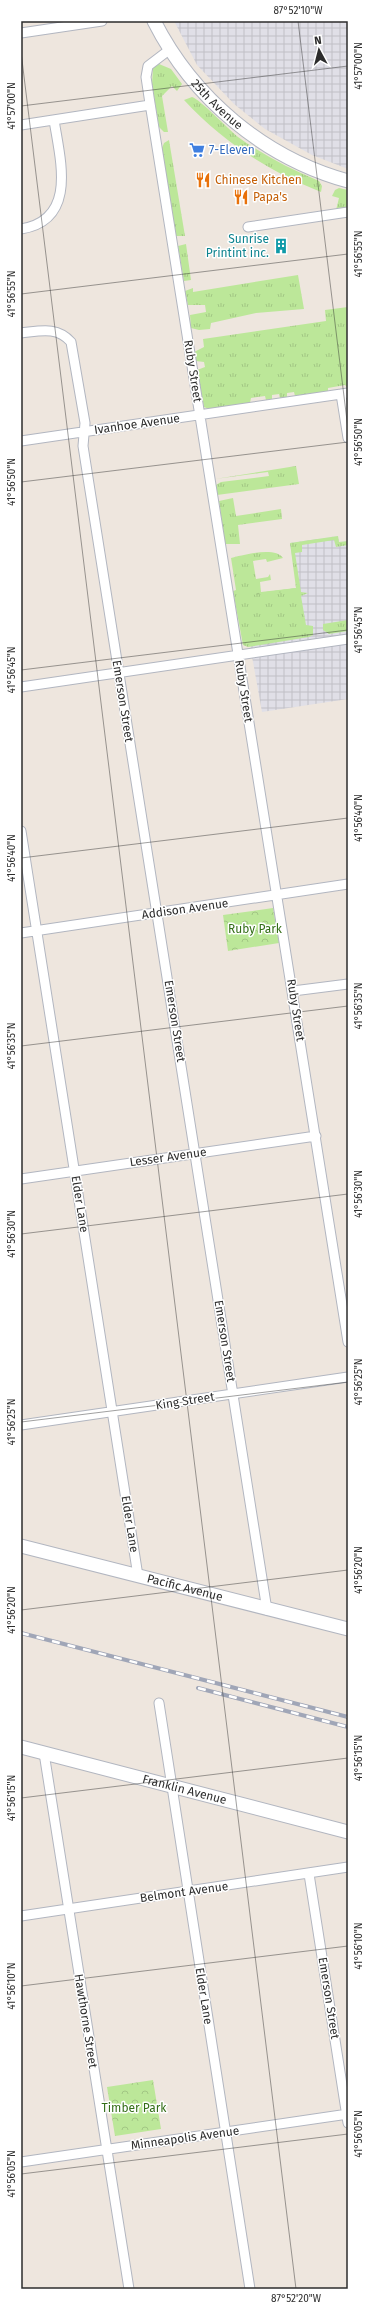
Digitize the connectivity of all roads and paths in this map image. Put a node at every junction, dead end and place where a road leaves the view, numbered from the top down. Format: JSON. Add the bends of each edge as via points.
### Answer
{"nodes":[{"id":1,"x":102,"y":21,"type":"edge"},
{"id":2,"x":154,"y":21,"type":"edge"},
{"id":3,"x":21,"y":33,"type":"edge"},
{"id":4,"x":169,"y":50,"type":"junction"},
{"id":5,"x":150,"y":105,"type":"junction"},
{"id":6,"x":54,"y":120,"type":"junction"},
{"id":7,"x":21,"y":125,"type":"edge"},
{"id":8,"x":348,"y":181,"type":"edge"},
{"id":9,"x":348,"y":212,"type":"edge"},
{"id":10,"x":248,"y":227,"type":"dead end"},
{"id":11,"x":21,"y":229,"type":"edge"},
{"id":12,"x":21,"y":334,"type":"edge"},
{"id":13,"x":344,"y":393,"type":"edge"},
{"id":14,"x":200,"y":415,"type":"junction"},
{"id":15,"x":84,"y":432,"type":"junction"},
{"id":16,"x":348,"y":438,"type":"edge"},
{"id":17,"x":21,"y":441,"type":"edge"},
{"id":18,"x":348,"y":639,"type":"edge"},
{"id":19,"x":239,"y":655,"type":"junction"},
{"id":20,"x":119,"y":673,"type":"junction"},
{"id":21,"x":21,"y":687,"type":"edge"},
{"id":22,"x":21,"y":831,"type":"edge"},
{"id":23,"x":348,"y":884,"type":"edge"},
{"id":24,"x":278,"y":895,"type":"junction"},
{"id":25,"x":158,"y":913,"type":"junction"},
{"id":26,"x":37,"y":930,"type":"junction"},
{"id":27,"x":21,"y":933,"type":"edge"},
{"id":28,"x":348,"y":984,"type":"edge"},
{"id":29,"x":293,"y":991,"type":"junction"},
{"id":30,"x":316,"y":1136,"type":"junction"},
{"id":31,"x":196,"y":1153,"type":"junction"},
{"id":32,"x":75,"y":1170,"type":"junction"},
{"id":33,"x":21,"y":1179,"type":"edge"},
{"id":34,"x":343,"y":1281,"type":"edge"},
{"id":35,"x":348,"y":1342,"type":"edge"},
{"id":36,"x":348,"y":1377,"type":"edge"},
{"id":37,"x":234,"y":1393,"type":"junction"},
{"id":38,"x":113,"y":1412,"type":"junction"},
{"id":39,"x":21,"y":1425,"type":"edge"},
{"id":40,"x":21,"y":1546,"type":"edge"},
{"id":41,"x":138,"y":1576,"type":"junction"},
{"id":42,"x":267,"y":1610,"type":"junction"},
{"id":43,"x":348,"y":1629,"type":"edge"},
{"id":44,"x":159,"y":1703,"type":"dead end"},
{"id":45,"x":21,"y":1747,"type":"edge"},
{"id":46,"x":44,"y":1753,"type":"junction"},
{"id":47,"x":172,"y":1788,"type":"junction"},
{"id":48,"x":348,"y":1832,"type":"edge"},
{"id":49,"x":348,"y":1867,"type":"edge"},
{"id":50,"x":309,"y":1874,"type":"junction"},
{"id":51,"x":188,"y":1891,"type":"junction"},
{"id":52,"x":69,"y":1909,"type":"junction"},
{"id":53,"x":21,"y":1916,"type":"edge"},
{"id":54,"x":348,"y":2117,"type":"edge"},
{"id":55,"x":225,"y":2132,"type":"junction"},
{"id":56,"x":106,"y":2149,"type":"junction"},
{"id":57,"x":21,"y":2162,"type":"edge"},
{"id":58,"x":129,"y":2289,"type":"edge"},
{"id":59,"x":250,"y":2289,"type":"edge"}],
"edges":[{"from":1,"to":3,"type":"street"},
{"from":2,"to":4,"type":"street","name":"25th Avenue"},
{"from":4,"to":5,"type":"street","name":"Ruby Street","via":[[151,62],[146,71]]},
{"from":4,"to":8,"type":"street","name":"25th Avenue","via":[[203,92],[246,131],[297,162]]},
{"from":5,"to":6,"type":"street"},
{"from":5,"to":14,"type":"street","name":"Ruby Street"},
{"from":6,"to":7,"type":"street"},
{"from":6,"to":11,"type":"street","via":[[63,178],[61,195],[55,207],[43,220]]},
{"from":9,"to":10,"type":"street"},
{"from":12,"to":15,"type":"street","name":"Emerson Street","via":[[47,330],[59,332],[71,342],[85,423]]},
{"from":13,"to":14,"type":"street","name":"Ivanhoe Avenue"},
{"from":13,"to":16,"type":"street"},
{"from":14,"to":15,"type":"street","name":"Ivanhoe Avenue"},
{"from":14,"to":19,"type":"street","name":"Ruby Street"},
{"from":15,"to":17,"type":"street","name":"Ivanhoe Avenue"},
{"from":15,"to":20,"type":"street","name":"Emerson Street","via":[[83,446]]},
{"from":18,"to":19,"type":"street"},
{"from":19,"to":20,"type":"street"},
{"from":19,"to":24,"type":"street","name":"Ruby Street"},
{"from":20,"to":21,"type":"street"},
{"from":20,"to":25,"type":"street","name":"Emerson Street"},
{"from":22,"to":26,"type":"street","name":"Elder Lane"},
{"from":23,"to":24,"type":"street","name":"Addison Avenue"},
{"from":24,"to":25,"type":"street","name":"Addison Avenue"},
{"from":24,"to":29,"type":"street","name":"Ruby Street"},
{"from":25,"to":26,"type":"street","name":"Addison Avenue"},
{"from":25,"to":31,"type":"street","name":"Emerson Street"},
{"from":26,"to":27,"type":"street","name":"Addison Avenue"},
{"from":26,"to":32,"type":"street","name":"Elder Lane"},
{"from":28,"to":29,"type":"street"},
{"from":29,"to":30,"type":"street","name":"Ruby Street"},
{"from":30,"to":31,"type":"street","name":"Lesser Avenue"},
{"from":30,"to":34,"type":"street","name":"Ruby Street"},
{"from":31,"to":32,"type":"street","name":"Lesser Avenue"},
{"from":31,"to":37,"type":"street","name":"Emerson Street"},
{"from":32,"to":33,"type":"street","name":"Lesser Avenue"},
{"from":32,"to":38,"type":"street","name":"Elder Lane"},
{"from":34,"to":35,"type":"street","name":"Ruby Street"},
{"from":36,"to":37,"type":"street","name":"King Street"},
{"from":37,"to":38,"type":"street","name":"King Street"},
{"from":37,"to":42,"type":"street","name":"Emerson Street"},
{"from":38,"to":39,"type":"street","name":"King Street"},
{"from":38,"to":41,"type":"street","name":"Elder Lane"},
{"from":40,"to":41,"type":"street","name":"Pacific Avenue"},
{"from":41,"to":42,"type":"street","name":"Pacific Avenue"},
{"from":42,"to":43,"type":"street","name":"Pacific Avenue"},
{"from":44,"to":47,"type":"street","name":"Elder Lane"},
{"from":45,"to":46,"type":"street","name":"Franklin Avenue"},
{"from":46,"to":47,"type":"street","name":"Franklin Avenue"},
{"from":46,"to":52,"type":"street","name":"Hawthorne Street"},
{"from":47,"to":48,"type":"street","name":"Franklin Avenue"},
{"from":47,"to":51,"type":"street","name":"Elder Lane"},
{"from":49,"to":50,"type":"street","name":"Belmont Avenue"},
{"from":50,"to":51,"type":"street","name":"Belmont Avenue"},
{"from":50,"to":54,"type":"street","name":"Emerson Street"},
{"from":51,"to":52,"type":"street","name":"Belmont Avenue"},
{"from":51,"to":55,"type":"street","name":"Elder Lane"},
{"from":52,"to":53,"type":"street","name":"Belmont Avenue"},
{"from":52,"to":56,"type":"street","name":"Hawthorne Street"},
{"from":54,"to":55,"type":"street","name":"Minneapolis Avenue"},
{"from":55,"to":56,"type":"street","name":"Minneapolis Avenue"},
{"from":55,"to":59,"type":"street","name":"Elder Lane"},
{"from":56,"to":57,"type":"street","name":"Minneapolis Avenue"},
{"from":56,"to":58,"type":"street","name":"Hawthorne Street"}]}
